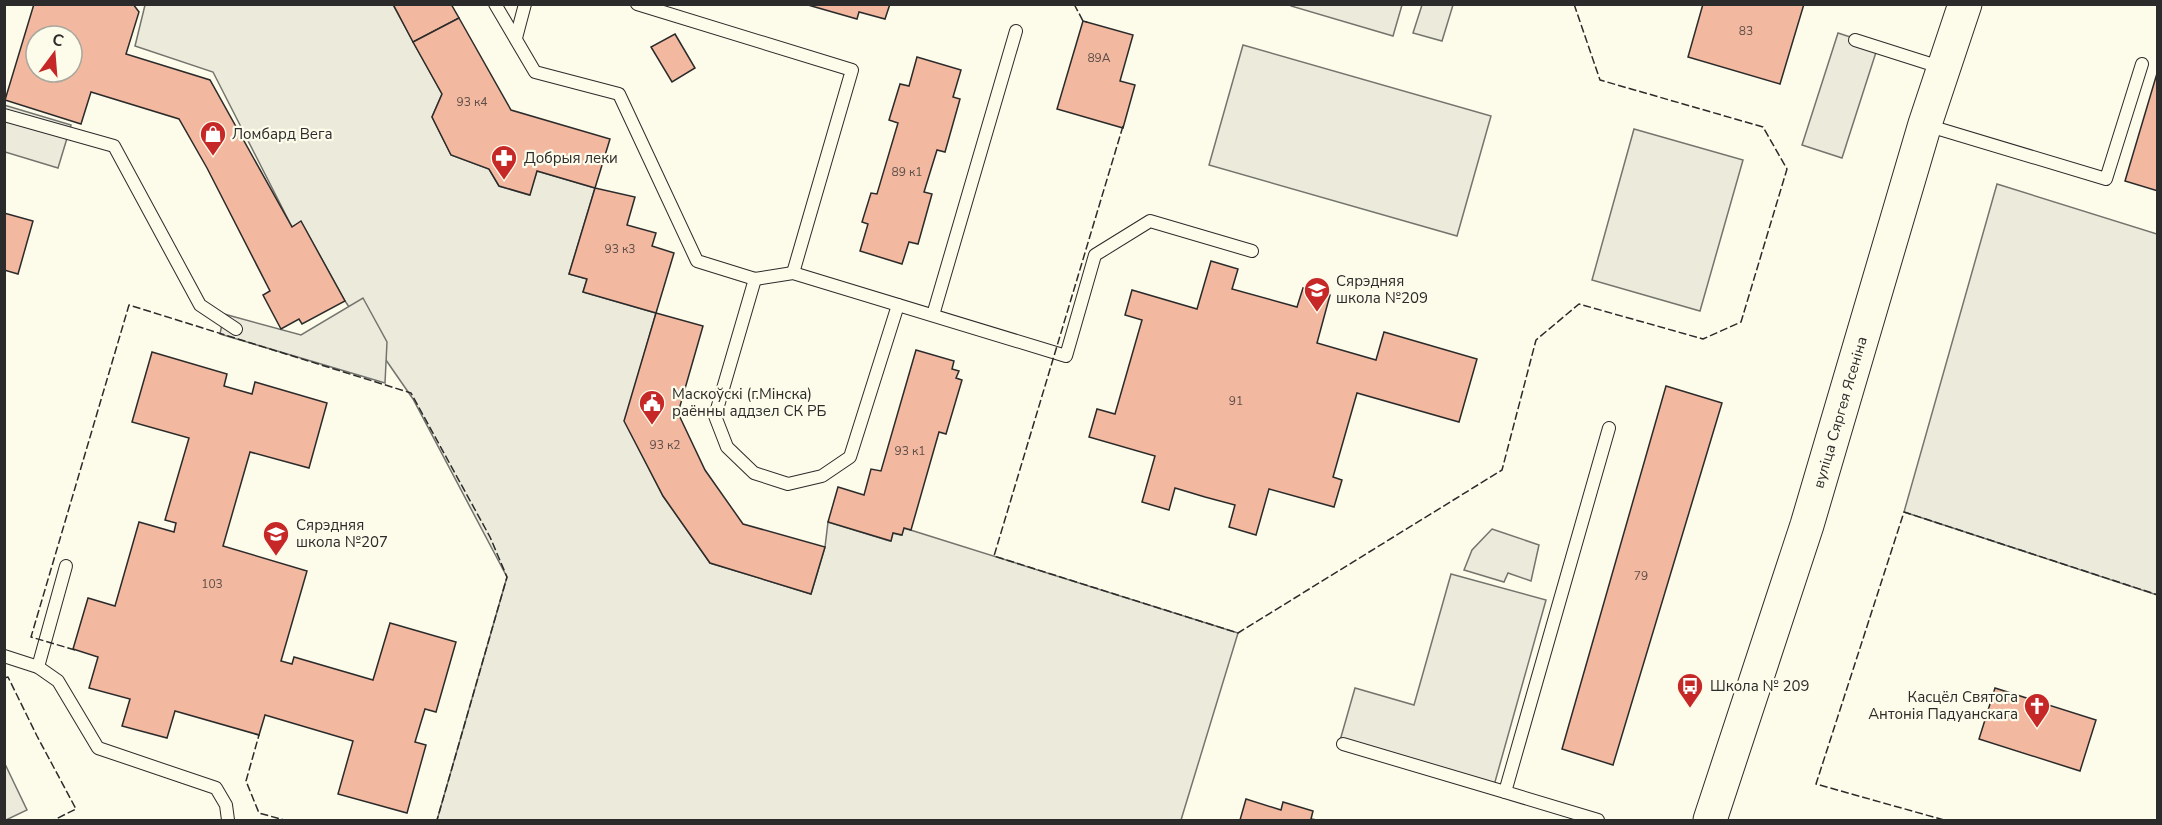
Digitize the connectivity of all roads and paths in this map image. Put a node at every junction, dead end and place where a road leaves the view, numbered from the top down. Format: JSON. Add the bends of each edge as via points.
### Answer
{"nodes":[{"id":1,"x":495,"y":4,"type":"edge"},
{"id":2,"x":525,"y":4,"type":"edge"},
{"id":3,"x":637,"y":4,"type":"edge"},
{"id":4,"x":1965,"y":4,"type":"edge"},
{"id":5,"x":1016,"y":31,"type":"dead end"},
{"id":6,"x":516,"y":38,"type":"junction"},
{"id":7,"x":1856,"y":40,"type":"dead end"},
{"id":8,"x":2142,"y":64,"type":"dead end"},
{"id":9,"x":1944,"y":68,"type":"junction"},
{"id":10,"x":4,"y":115,"type":"edge"},
{"id":11,"x":1925,"y":124,"type":"junction"},
{"id":12,"x":1252,"y":251,"type":"dead end"},
{"id":13,"x":794,"y":273,"type":"junction"},
{"id":14,"x":755,"y":279,"type":"junction"},
{"id":15,"x":898,"y":305,"type":"junction"},
{"id":16,"x":933,"y":315,"type":"junction"},
{"id":17,"x":236,"y":329,"type":"dead end"},
{"id":18,"x":1609,"y":428,"type":"dead end"},
{"id":19,"x":66,"y":566,"type":"dead end"},
{"id":20,"x":4,"y":656,"type":"edge"},
{"id":21,"x":38,"y":667,"type":"junction"},
{"id":22,"x":1343,"y":744,"type":"dead end"},
{"id":23,"x":1505,"y":792,"type":"junction"},
{"id":24,"x":228,"y":820,"type":"edge"},
{"id":25,"x":1598,"y":820,"type":"edge"},
{"id":26,"x":1710,"y":820,"type":"edge"}],
"edges":[{"from":1,"to":6,"type":"lane"},
{"from":2,"to":6,"type":"lane"},
{"from":3,"to":13,"type":"lane","via":[[852,70]]},
{"from":4,"to":9,"type":"main road","name":"вуліца Сяргея Ясеніна"},
{"from":5,"to":16,"type":"lane"},
{"from":6,"to":14,"type":"lane","via":[[535,72],[619,94],[697,261]]},
{"from":7,"to":9,"type":"lane"},
{"from":8,"to":11,"type":"lane","via":[[2106,179]]},
{"from":9,"to":11,"type":"main road","name":"вуліца Сяргея Ясеніна"},
{"from":10,"to":17,"type":"lane","via":[[114,146],[200,305]]},
{"from":11,"to":26,"type":"main road","name":"вуліца Сяргея Ясеніна","via":[[1807,525]]},
{"from":12,"to":16,"type":"lane","via":[[1150,221],[1095,255],[1066,356]]},
{"from":13,"to":14,"type":"lane"},
{"from":13,"to":15,"type":"lane"},
{"from":14,"to":15,"type":"lane","via":[[715,416],[727,447],[754,473],[788,484],[822,476],[849,457]]},
{"from":15,"to":16,"type":"lane"},
{"from":18,"to":23,"type":"lane"},
{"from":19,"to":21,"type":"lane"},
{"from":20,"to":21,"type":"lane"},
{"from":21,"to":24,"type":"lane","via":[[58,681],[98,748],[216,788],[226,805]]},
{"from":22,"to":23,"type":"lane"},
{"from":23,"to":25,"type":"lane"}]}
